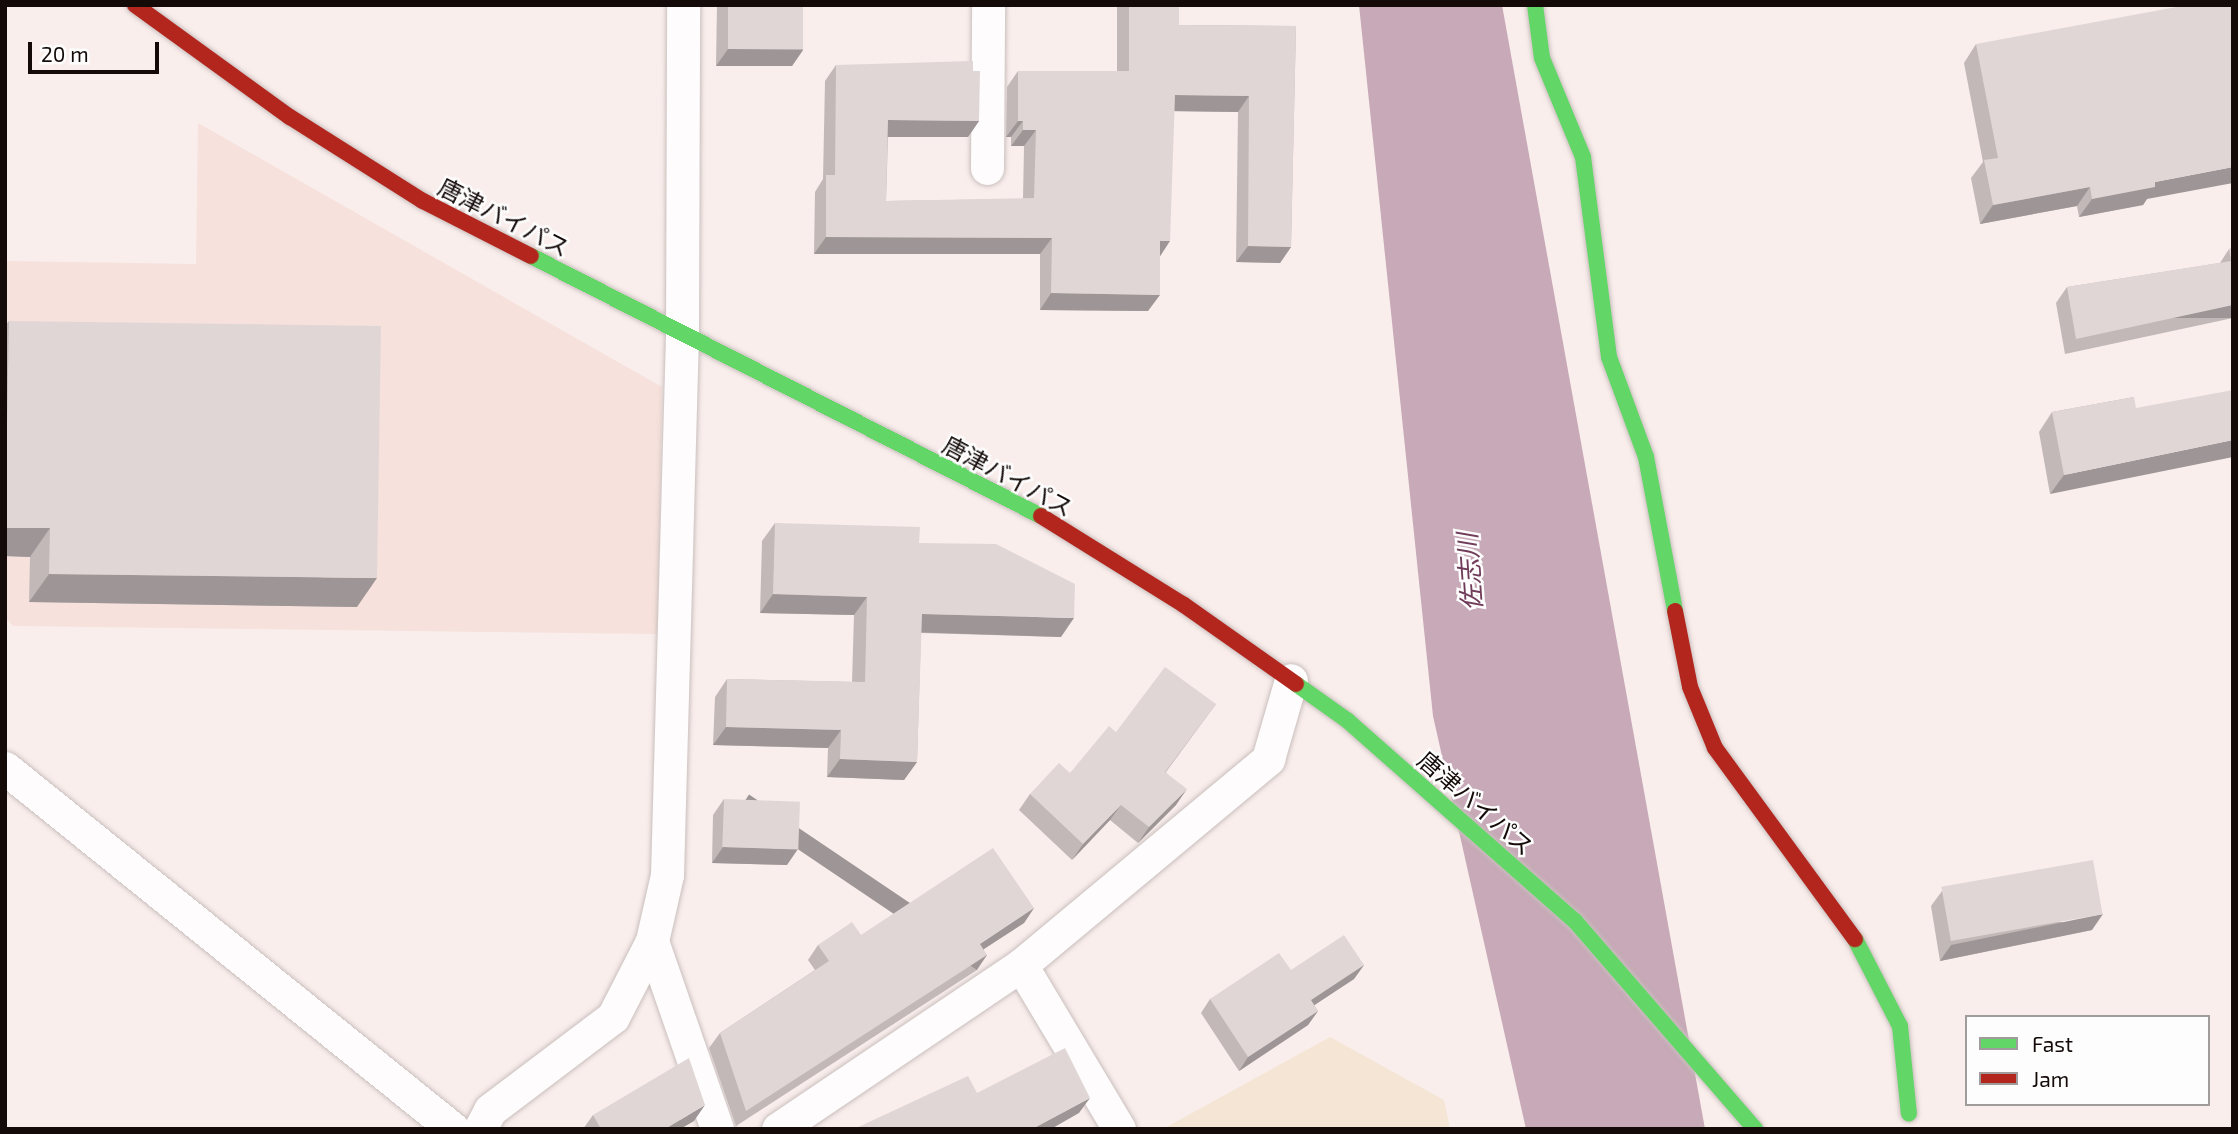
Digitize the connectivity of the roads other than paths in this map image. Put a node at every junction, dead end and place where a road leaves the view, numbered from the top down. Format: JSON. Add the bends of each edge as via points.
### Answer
{"nodes":[{"id":1,"x":135,"y":5,"type":"edge"},
{"id":2,"x":683,"y":5,"type":"edge"},
{"id":3,"x":988,"y":5,"type":"edge"},
{"id":4,"x":1535,"y":5,"type":"edge"},
{"id":5,"x":987,"y":168,"type":"dead end"},
{"id":6,"x":682,"y":335,"type":"junction"},
{"id":7,"x":1291,"y":680,"type":"junction"},
{"id":8,"x":5,"y":768,"type":"edge"},
{"id":9,"x":652,"y":941,"type":"junction"},
{"id":10,"x":1021,"y":965,"type":"junction"},
{"id":11,"x":1909,"y":1114,"type":"dead end"},
{"id":12,"x":453,"y":1129,"type":"edge"},
{"id":13,"x":480,"y":1129,"type":"edge"},
{"id":14,"x":717,"y":1129,"type":"edge"},
{"id":15,"x":778,"y":1129,"type":"edge"},
{"id":16,"x":1119,"y":1129,"type":"edge"},
{"id":17,"x":1755,"y":1129,"type":"edge"}],
"edges":[{"from":1,"to":6,"type":"main road","name":"唐津バイパス","via":[[290,117],[423,201]]},
{"from":2,"to":6,"type":"street"},
{"from":3,"to":5,"type":"street"},
{"from":4,"to":11,"type":"main road","via":[[1542,58],[1583,157],[1609,356],[1646,457],[1690,687],[1716,748],[1868,956],[1900,1026]]},
{"from":6,"to":7,"type":"main road","name":"唐津バイパス","via":[[1037,514],[1184,605]]},
{"from":6,"to":9,"type":"street","via":[[667,875]]},
{"from":7,"to":10,"type":"street","via":[[1268,759]]},
{"from":7,"to":17,"type":"main road","name":"唐津バイパス","via":[[1348,721],[1575,921]]},
{"from":8,"to":12,"type":"street"},
{"from":9,"to":13,"type":"street","via":[[613,1017],[490,1110]]},
{"from":9,"to":14,"type":"street"},
{"from":10,"to":15,"type":"street"},
{"from":10,"to":16,"type":"street"}]}
